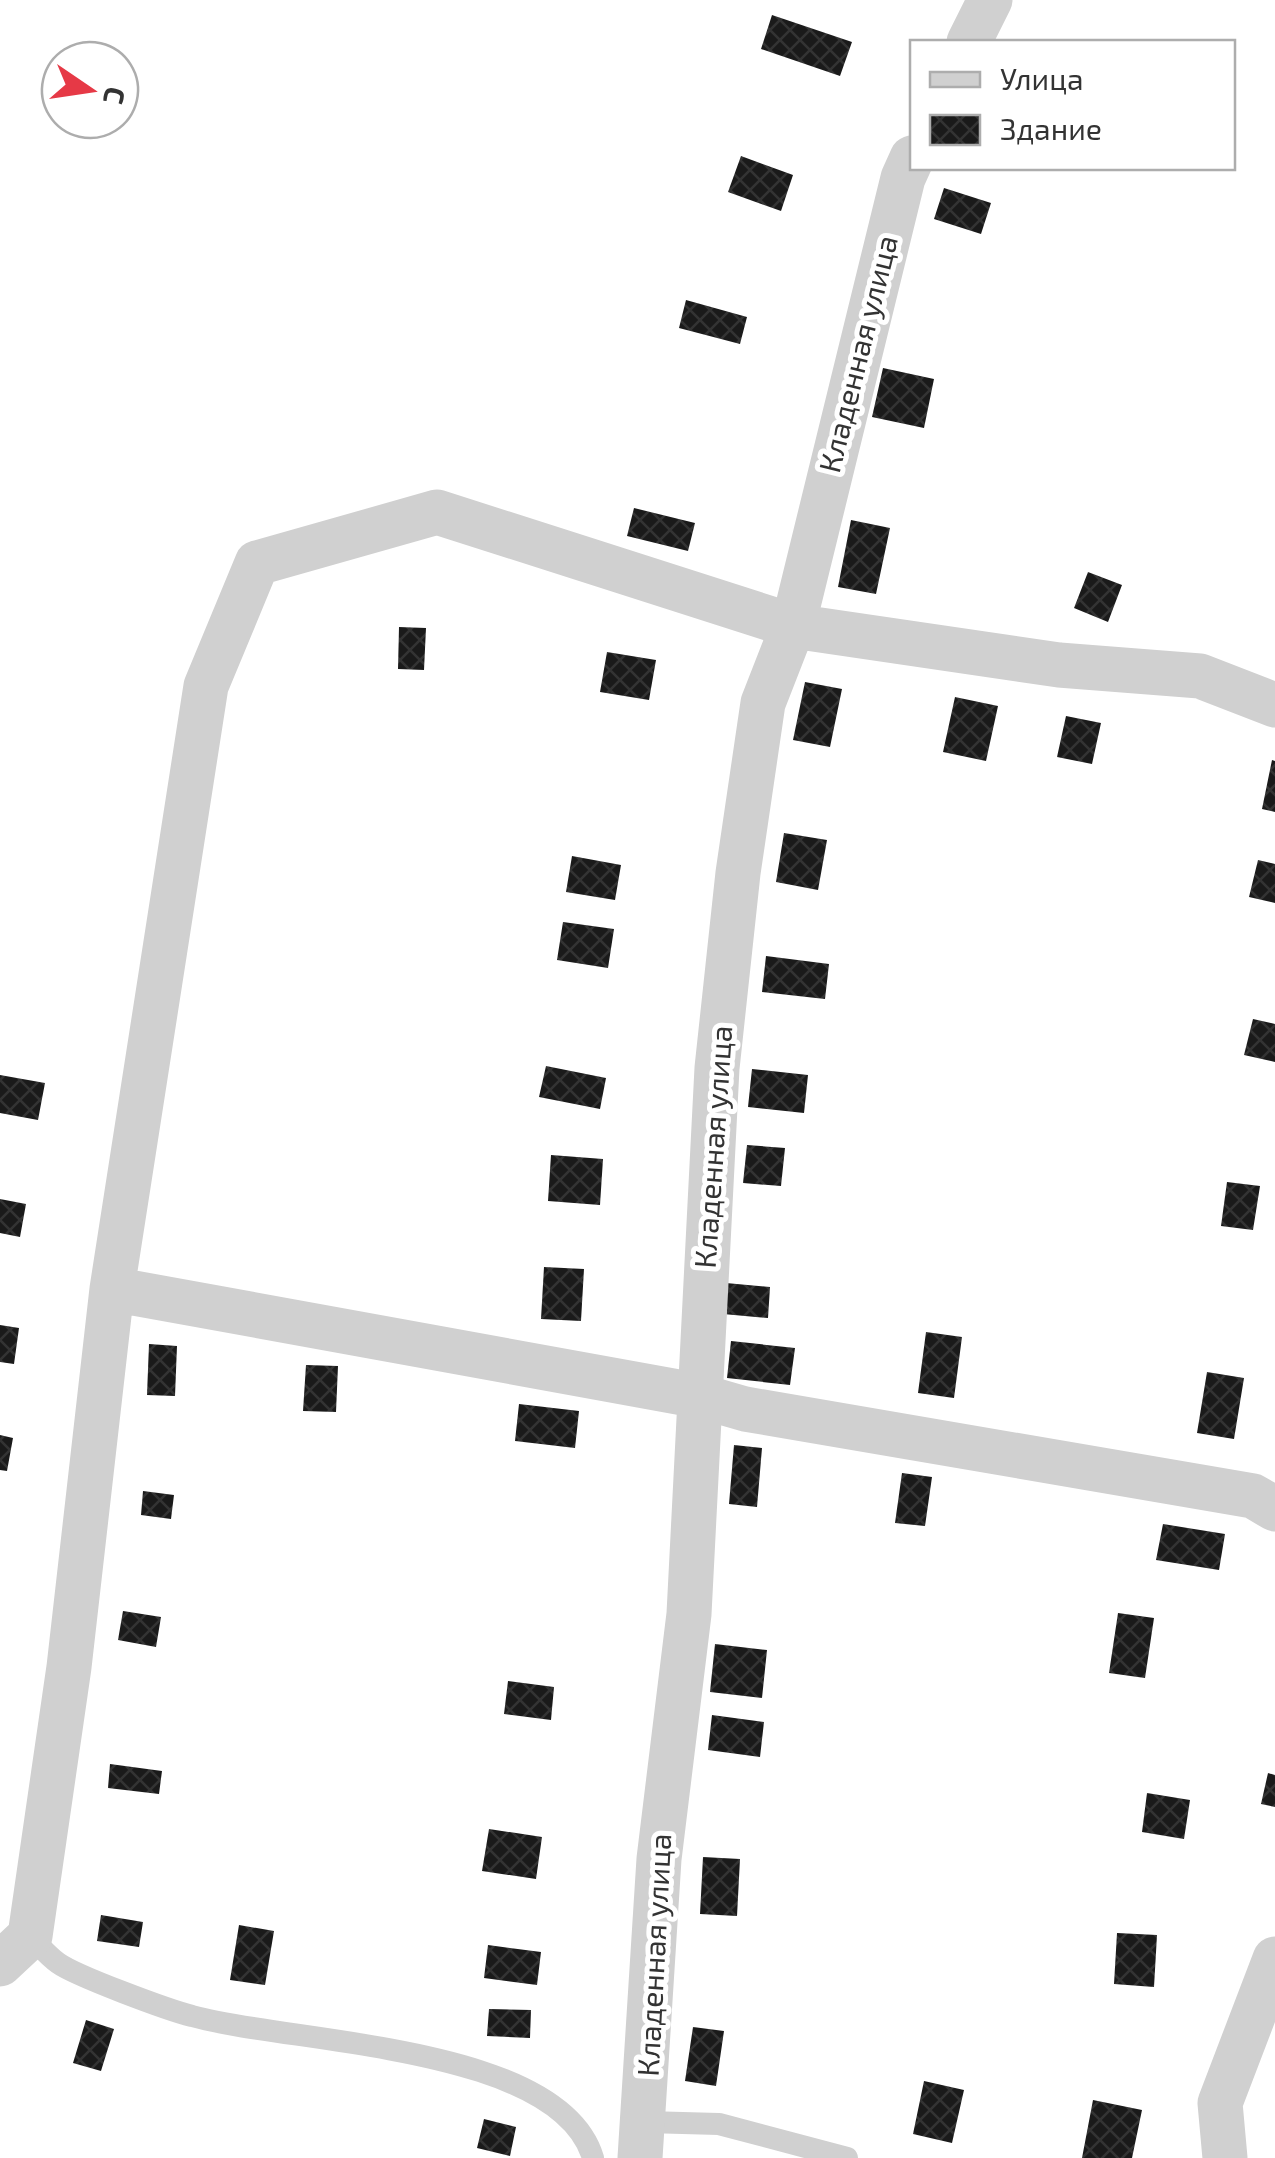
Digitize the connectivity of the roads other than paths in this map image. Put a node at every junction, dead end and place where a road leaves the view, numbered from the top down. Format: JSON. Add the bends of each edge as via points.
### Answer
{"nodes":[{"id":1,"x":990,"y":0,"type":"edge"},
{"id":2,"x":970,"y":40,"type":"edge"},
{"id":3,"x":910,"y":162,"type":"edge"},
{"id":4,"x":793,"y":626,"type":"junction"},
{"id":5,"x":1275,"y":706,"type":"edge"},
{"id":6,"x":112,"y":1289,"type":"junction"},
{"id":7,"x":700,"y":1396,"type":"junction"},
{"id":8,"x":1275,"y":1509,"type":"edge"},
{"id":9,"x":15,"y":1950,"type":"edge"},
{"id":10,"x":1275,"y":1959,"type":"edge"},
{"id":11,"x":643,"y":2140,"type":"edge"},
{"id":12,"x":593,"y":2158,"type":"edge"},
{"id":13,"x":847,"y":2158,"type":"edge"},
{"id":14,"x":1225,"y":2158,"type":"edge"}],
"edges":[{"from":1,"to":2,"type":"street"},
{"from":3,"to":4,"type":"street","name":"Кладенная улица"},
{"from":4,"to":5,"type":"street","via":[[1059,665],[1200,676]]},
{"from":4,"to":6,"type":"street","via":[[437,512],[257,563],[206,686]]},
{"from":4,"to":7,"type":"street","name":"Кладенная улица","via":[[764,704],[738,873],[717,1068]]},
{"from":6,"to":7,"type":"street"},
{"from":6,"to":9,"type":"street","via":[[69,1667]]},
{"from":7,"to":8,"type":"street","via":[[782,1416],[1253,1496]]},
{"from":7,"to":11,"type":"street","name":"Кладенная улица","via":[[689,1614],[659,1859]]},
{"from":9,"to":12,"type":"lane","via":[[192,2016],[414,2054],[498,2078],[553,2102],[586,2134]]},
{"from":10,"to":14,"type":"street","via":[[1220,2103]]},
{"from":11,"to":13,"type":"lane","via":[[718,2124]]}]}
